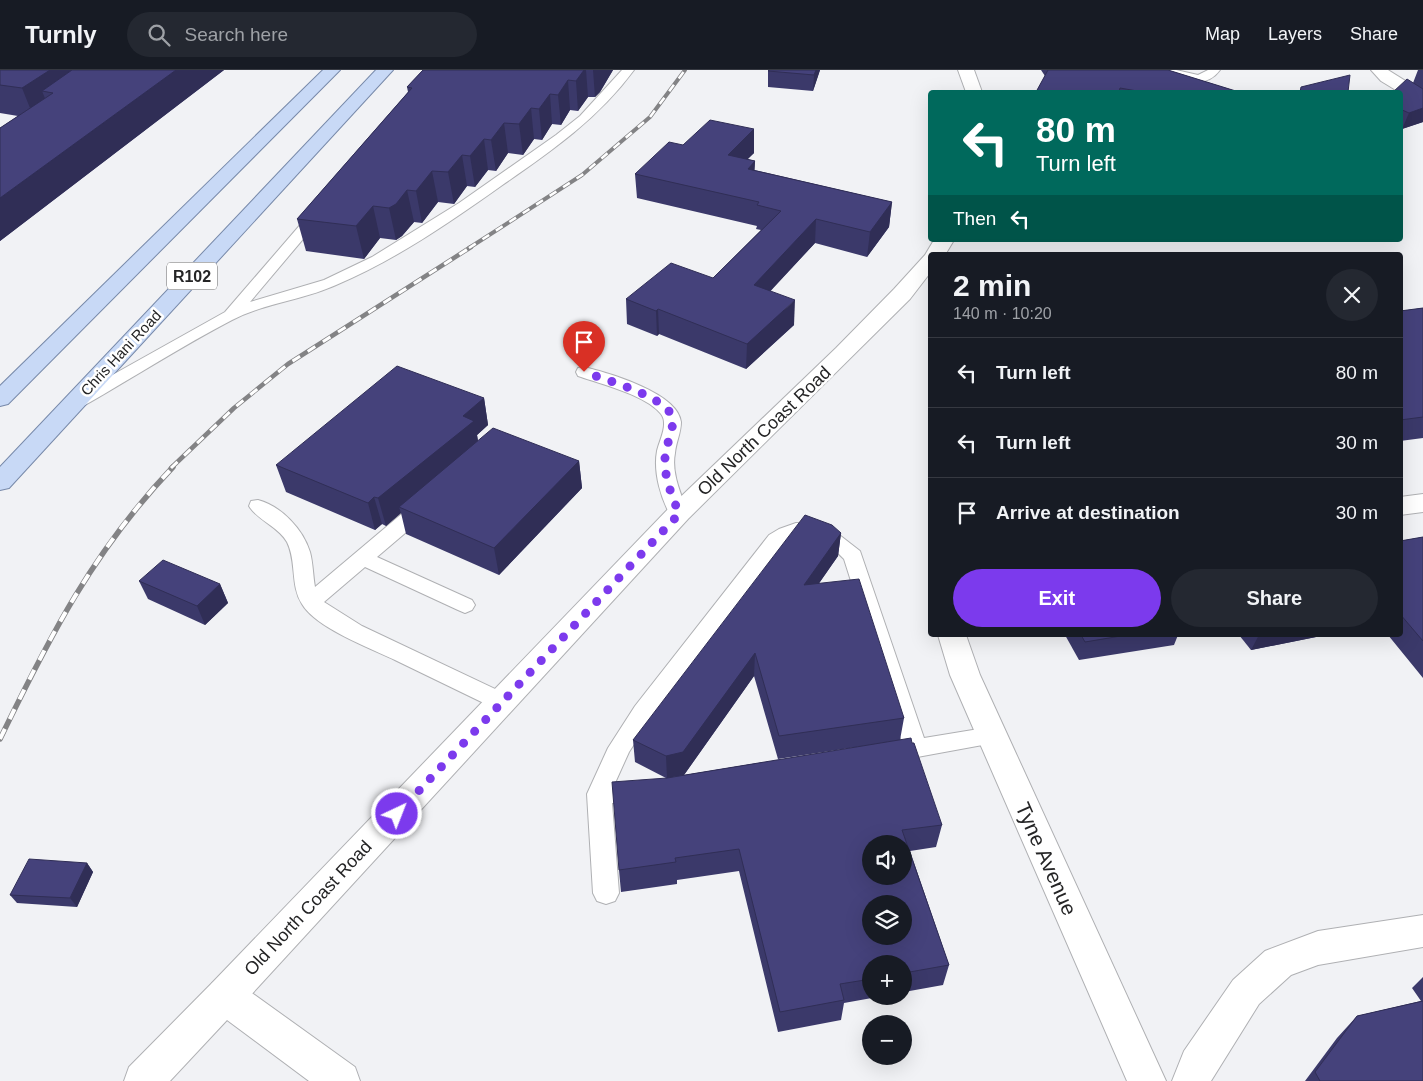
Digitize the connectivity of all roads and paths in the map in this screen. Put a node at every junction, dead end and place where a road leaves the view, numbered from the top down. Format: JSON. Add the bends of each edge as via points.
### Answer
{"nodes":[{"id":1,"x":332,"y":70,"type":"edge"},
{"id":2,"x":385,"y":70,"type":"edge"},
{"id":3,"x":628,"y":70,"type":"edge"},
{"id":4,"x":966,"y":70,"type":"edge"},
{"id":5,"x":1164,"y":70,"type":"edge"},
{"id":6,"x":1214,"y":70,"type":"edge"},
{"id":7,"x":1379,"y":70,"type":"edge"},
{"id":8,"x":973,"y":90,"type":"edge"},
{"id":9,"x":1423,"y":99,"type":"edge"},
{"id":10,"x":329,"y":201,"type":"edge"},
{"id":11,"x":928,"y":262,"type":"edge"},
{"id":12,"x":228,"y":316,"type":"junction"},
{"id":13,"x":584,"y":372,"type":"dead end"},
{"id":14,"x":0,"y":400,"type":"edge"},
{"id":15,"x":73,"y":404,"type":"junction"},
{"id":16,"x":0,"y":482,"type":"edge"},
{"id":17,"x":436,"y":496,"type":"edge"},
{"id":18,"x":1423,"y":503,"type":"edge"},
{"id":19,"x":258,"y":506,"type":"dead end"},
{"id":20,"x":1403,"y":506,"type":"edge"},
{"id":21,"x":679,"y":514,"type":"junction"},
{"id":22,"x":362,"y":558,"type":"junction"},
{"id":23,"x":310,"y":602,"type":"junction"},
{"id":24,"x":465,"y":605,"type":"dead end"},
{"id":25,"x":953,"y":637,"type":"edge"},
{"id":26,"x":502,"y":702,"type":"junction"},
{"id":27,"x":991,"y":736,"type":"junction"},
{"id":28,"x":916,"y":749,"type":"junction"},
{"id":29,"x":868,"y":757,"type":"edge"},
{"id":30,"x":660,"y":792,"type":"edge"},
{"id":31,"x":599,"y":794,"type":"junction"},
{"id":32,"x":606,"y":893,"type":"dead end"},
{"id":33,"x":1423,"y":931,"type":"edge"},
{"id":34,"x":225,"y":996,"type":"junction"},
{"id":35,"x":143,"y":1081,"type":"edge"},
{"id":36,"x":342,"y":1081,"type":"edge"},
{"id":37,"x":1147,"y":1081,"type":"edge"},
{"id":38,"x":1192,"y":1081,"type":"edge"}],
"edges":[{"from":1,"to":14,"type":"main road","number":"R102"},
{"from":2,"to":15,"type":"main road","name":"Chris Hani Road","number":"R102"},
{"from":3,"to":12,"type":"lane","via":[[584,119],[560,138],[464,206],[377,260],[329,283]]},
{"from":4,"to":8,"type":"street"},
{"from":5,"to":6,"type":"lane","via":[[1201,79]]},
{"from":7,"to":9,"type":"street"},
{"from":10,"to":12,"type":"lane"},
{"from":11,"to":21,"type":"street","name":"Old North Coast Road","via":[[844,353]]},
{"from":12,"to":15,"type":"lane"},
{"from":13,"to":21,"type":"lane","via":[[652,398],[672,416],[665,458],[667,482]]},
{"from":15,"to":16,"type":"main road","name":"Chris Hani Road","number":"R102"},
{"from":17,"to":22,"type":"lane"},
{"from":18,"to":20,"type":"street"},
{"from":19,"to":23,"type":"lane","via":[[286,527],[296,540],[302,559],[302,580]]},
{"from":21,"to":26,"type":"street","name":"Old North Coast Road"},
{"from":22,"to":23,"type":"lane"},
{"from":22,"to":24,"type":"lane"},
{"from":23,"to":26,"type":"lane","via":[[355,632]]},
{"from":25,"to":27,"type":"street","name":"Tyne Avenue"},
{"from":26,"to":34,"type":"street","name":"Old North Coast Road"},
{"from":27,"to":28,"type":"lane"},
{"from":27,"to":37,"type":"street","name":"Tyne Avenue"},
{"from":28,"to":29,"type":"lane"},
{"from":28,"to":31,"type":"lane","via":[[853,556],[843,544],[800,528],[776,540],[643,712],[619,748]]},
{"from":30,"to":31,"type":"lane"},
{"from":31,"to":32,"type":"lane"},
{"from":33,"to":38,"type":"street","via":[[1318,948],[1278,963],[1246,992],[1198,1065]]},
{"from":34,"to":35,"type":"street","name":"Old North Coast Road"},
{"from":34,"to":36,"type":"street"}]}
